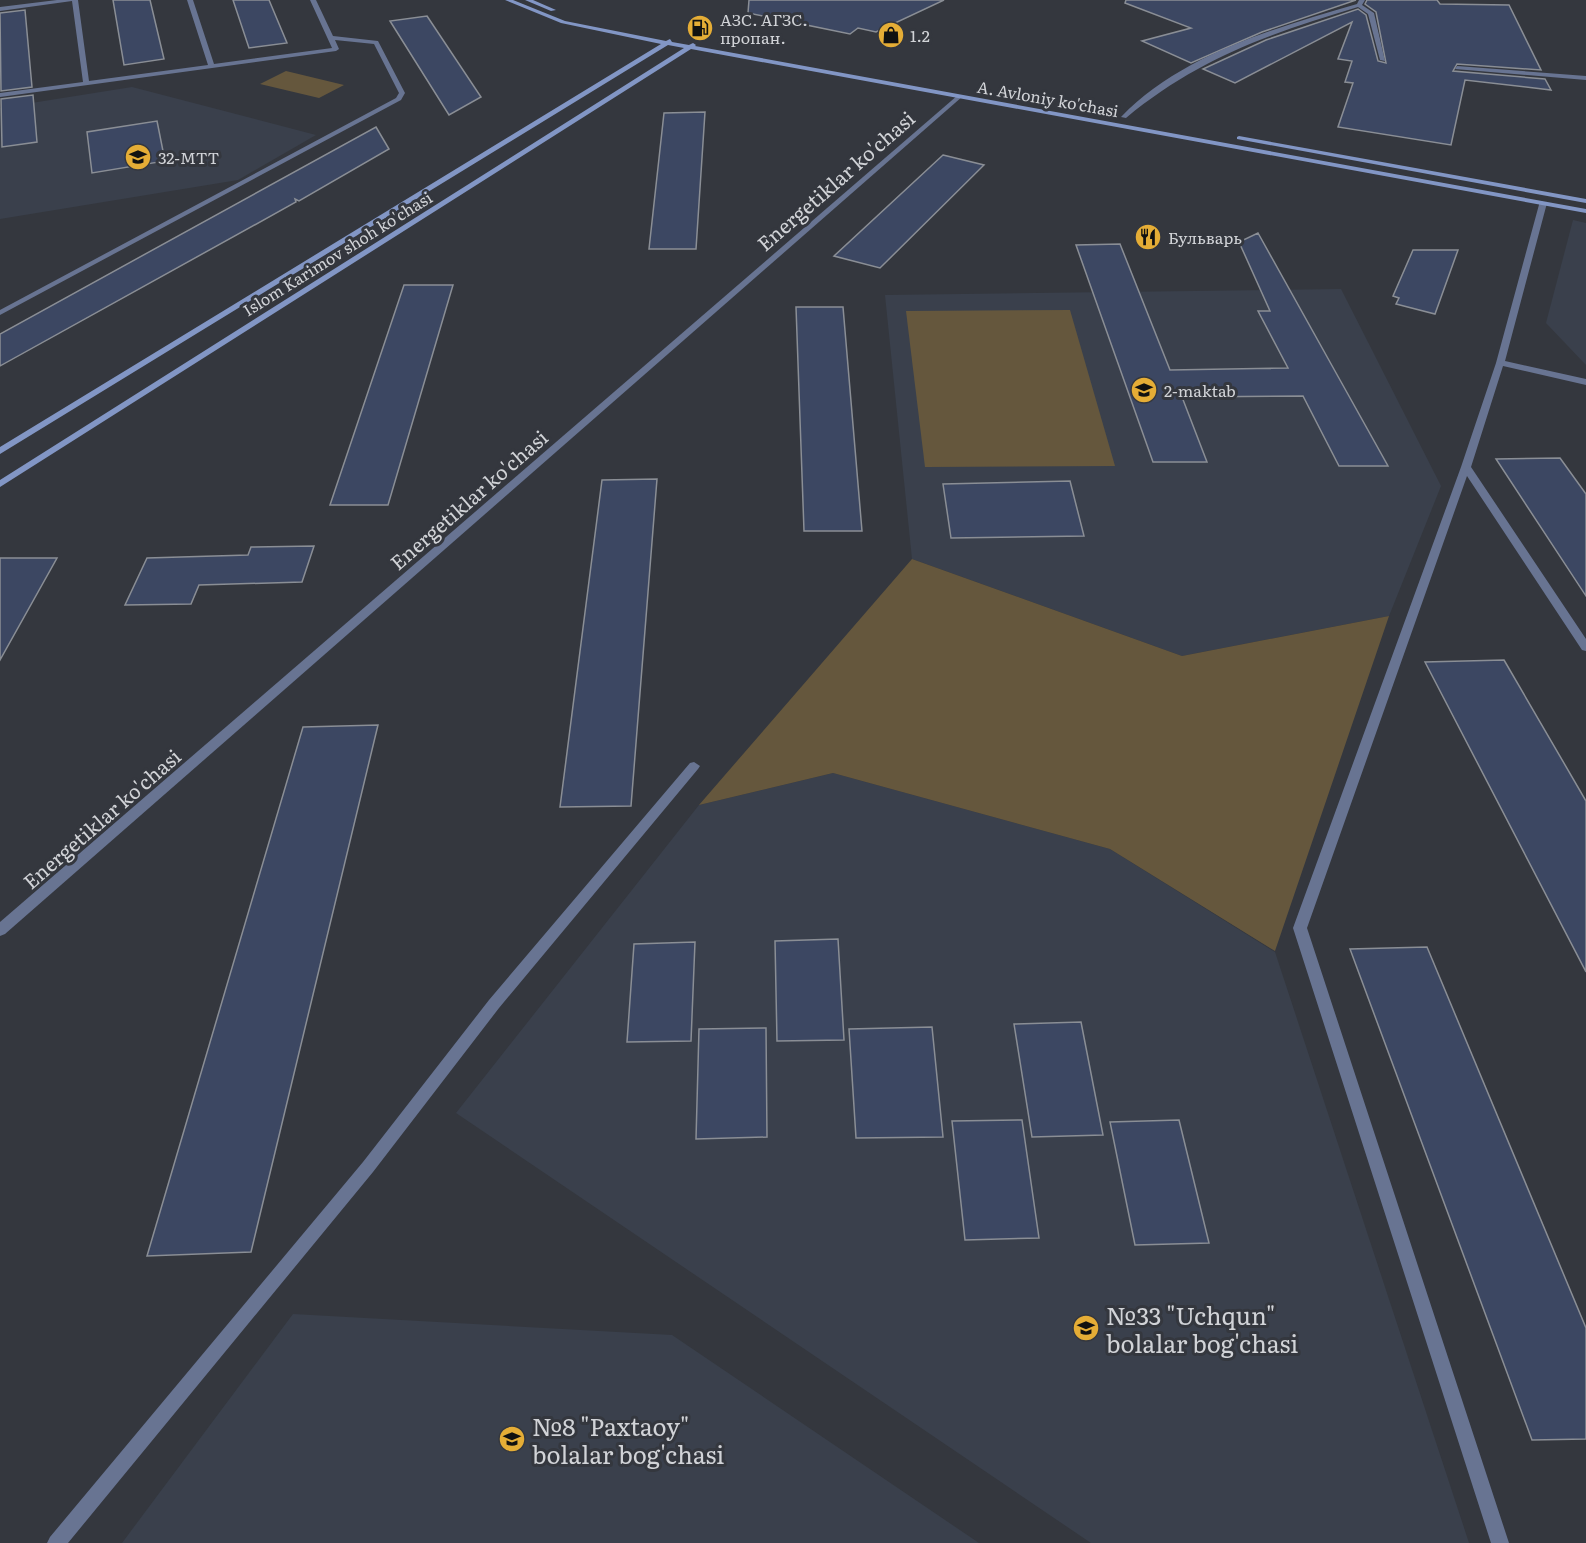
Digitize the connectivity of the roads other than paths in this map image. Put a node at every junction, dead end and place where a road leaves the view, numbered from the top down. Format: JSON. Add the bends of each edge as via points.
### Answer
{"nodes":[{"id":1,"x":73,"y":0,"type":"edge"},
{"id":2,"x":190,"y":0,"type":"edge"},
{"id":3,"x":313,"y":0,"type":"edge"},
{"id":4,"x":508,"y":0,"type":"edge"},
{"id":5,"x":528,"y":0,"type":"edge"},
{"id":6,"x":1361,"y":2,"type":"edge"},
{"id":7,"x":0,"y":9,"type":"edge"},
{"id":8,"x":676,"y":37,"type":"junction"},
{"id":9,"x":331,"y":38,"type":"junction"},
{"id":10,"x":699,"y":41,"type":"junction"},
{"id":11,"x":668,"y":43,"type":"junction"},
{"id":12,"x":690,"y":47,"type":"junction"},
{"id":13,"x":1383,"y":60,"type":"dead end"},
{"id":14,"x":212,"y":67,"type":"junction"},
{"id":15,"x":1457,"y":68,"type":"dead end"},
{"id":16,"x":1586,"y":78,"type":"edge"},
{"id":17,"x":86,"y":84,"type":"junction"},
{"id":18,"x":0,"y":95,"type":"edge"},
{"id":19,"x":960,"y":96,"type":"junction"},
{"id":20,"x":1089,"y":111,"type":"dead end"},
{"id":21,"x":1113,"y":115,"type":"dead end"},
{"id":22,"x":1125,"y":117,"type":"junction"},
{"id":23,"x":1136,"y":120,"type":"dead end"},
{"id":24,"x":1228,"y":136,"type":"dead end"},
{"id":25,"x":1586,"y":201,"type":"edge"},
{"id":26,"x":1543,"y":203,"type":"junction"},
{"id":27,"x":1586,"y":211,"type":"edge"},
{"id":28,"x":0,"y":313,"type":"edge"},
{"id":29,"x":1500,"y":363,"type":"junction"},
{"id":30,"x":1586,"y":382,"type":"edge"},
{"id":31,"x":0,"y":451,"type":"edge"},
{"id":32,"x":1467,"y":467,"type":"junction"},
{"id":33,"x":0,"y":484,"type":"edge"},
{"id":34,"x":1586,"y":647,"type":"edge"},
{"id":35,"x":694,"y":765,"type":"dead end"},
{"id":36,"x":0,"y":930,"type":"edge"},
{"id":37,"x":56,"y":1543,"type":"edge"},
{"id":38,"x":1500,"y":1543,"type":"edge"}],
"edges":[{"from":1,"to":7,"type":"street"},
{"from":1,"to":17,"type":"street"},
{"from":2,"to":14,"type":"street"},
{"from":3,"to":9,"type":"street"},
{"from":4,"to":11,"type":"main road","name":"A. Avloniy ko'chasi","via":[[563,22]]},
{"from":5,"to":8,"type":"main road","name":"A. Avloniy ko'chasi","via":[[569,16]]},
{"from":6,"to":13,"type":"street","via":[[1371,14]]},
{"from":6,"to":22,"type":"street","via":[[1284,27],[1199,65],[1150,94]]},
{"from":8,"to":10,"type":"main road","name":"A. Avloniy ko'chasi"},
{"from":8,"to":11,"type":"main road","name":"Islom Karimov shoh ko'chasi"},
{"from":9,"to":14,"type":"street","via":[[336,49]]},
{"from":9,"to":28,"type":"street","via":[[376,42],[402,93],[399,99]]},
{"from":10,"to":12,"type":"main road","name":"Islom Karimov shoh ko'chasi"},
{"from":10,"to":20,"type":"main road","name":"A. Avloniy ko'chasi"},
{"from":11,"to":12,"type":"main road","name":"A. Avloniy ko'chasi"},
{"from":11,"to":31,"type":"main road","name":"Islom Karimov shoh ko'chasi"},
{"from":12,"to":19,"type":"main road","name":"A. Avloniy ko'chasi"},
{"from":12,"to":33,"type":"main road","name":"Islom Karimov shoh ko'chasi"},
{"from":14,"to":17,"type":"street"},
{"from":15,"to":16,"type":"street"},
{"from":17,"to":18,"type":"street"},
{"from":19,"to":26,"type":"main road","name":"A. Avloniy ko'chasi"},
{"from":19,"to":36,"type":"street","name":"Energetiklar ko'chasi"},
{"from":21,"to":22,"type":"main road","name":"A. Avloniy ko'chasi"},
{"from":22,"to":23,"type":"main road","name":"A. Avloniy ko'chasi"},
{"from":24,"to":25,"type":"main road"},
{"from":26,"to":27,"type":"main road","name":"A. Avloniy ko'chasi"},
{"from":26,"to":29,"type":"street"},
{"from":29,"to":30,"type":"street"},
{"from":29,"to":32,"type":"street"},
{"from":32,"to":34,"type":"street"},
{"from":32,"to":38,"type":"street","via":[[1300,928]]},
{"from":35,"to":37,"type":"street","via":[[494,1004],[368,1167]]}]}
